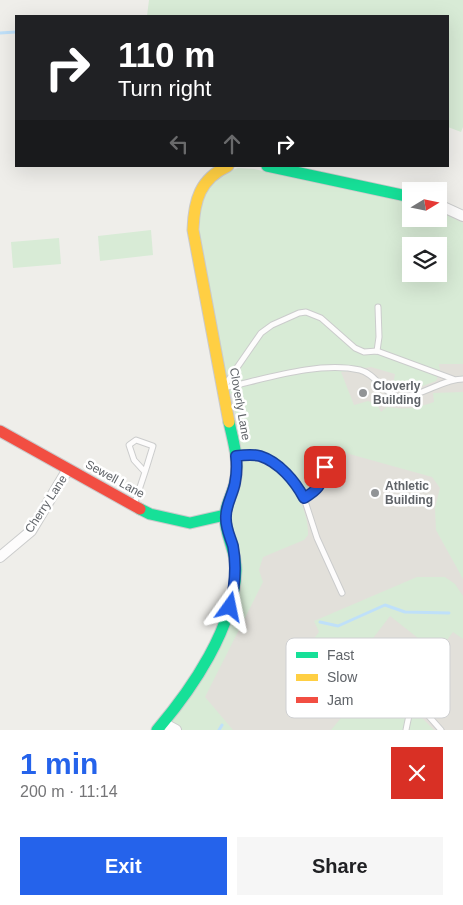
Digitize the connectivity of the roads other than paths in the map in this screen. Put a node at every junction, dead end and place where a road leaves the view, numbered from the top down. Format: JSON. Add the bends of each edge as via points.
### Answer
{"nodes":[{"id":1,"x":226,"y":167,"type":"edge"},
{"id":2,"x":271,"y":167,"type":"edge"},
{"id":3,"x":402,"y":195,"type":"edge"},
{"id":4,"x":448,"y":209,"type":"edge"},
{"id":5,"x":463,"y":216,"type":"edge"},
{"id":6,"x":378,"y":307,"type":"dead end"},
{"id":7,"x":377,"y":351,"type":"junction"},
{"id":8,"x":453,"y":379,"type":"junction"},
{"id":9,"x":463,"y":379,"type":"edge"},
{"id":10,"x":224,"y":388,"type":"junction"},
{"id":11,"x":0,"y":432,"type":"edge"},
{"id":12,"x":236,"y":456,"type":"junction"},
{"id":13,"x":325,"y":467,"type":"dead end"},
{"id":14,"x":68,"y":469,"type":"junction"},
{"id":15,"x":145,"y":472,"type":"junction"},
{"id":16,"x":304,"y":498,"type":"junction"},
{"id":17,"x":134,"y":505,"type":"junction"},
{"id":18,"x":226,"y":516,"type":"junction"},
{"id":19,"x":0,"y":558,"type":"edge"},
{"id":20,"x":342,"y":593,"type":"dead end"},
{"id":21,"x":430,"y":718,"type":"edge"},
{"id":22,"x":160,"y":727,"type":"edge"},
{"id":23,"x":176,"y":730,"type":"edge"},
{"id":24,"x":441,"y":730,"type":"edge"}],
"edges":[{"from":1,"to":10,"type":"street","name":"Cloverly Lane","via":[[217,171],[201,188],[193,217],[195,247]]},
{"from":2,"to":3,"type":"street"},
{"from":4,"to":5,"type":"street"},
{"from":6,"to":7,"type":"lane"},
{"from":7,"to":8,"type":"lane"},
{"from":7,"to":10,"type":"lane","via":[[364,352],[355,348],[321,318],[306,312],[299,313],[261,332]]},
{"from":8,"to":9,"type":"lane"},
{"from":8,"to":10,"type":"lane","via":[[414,394],[397,396],[366,372],[328,368]]},
{"from":10,"to":12,"type":"street","name":"Cloverly Lane"},
{"from":11,"to":14,"type":"street","name":"Sewell Lane"},
{"from":12,"to":16,"type":"lane","via":[[252,455],[269,460],[296,484]]},
{"from":12,"to":18,"type":"street","name":"Cloverly Lane","via":[[235,484]]},
{"from":13,"to":16,"type":"lane","via":[[316,491]]},
{"from":14,"to":17,"type":"street","name":"Sewell Lane"},
{"from":14,"to":19,"type":"street","name":"Cherry Lane","via":[[31,531]]},
{"from":15,"to":15,"type":"lane","via":[[134,460],[129,445],[136,440],[153,446]]},
{"from":15,"to":17,"type":"lane"},
{"from":16,"to":20,"type":"lane","via":[[317,538]]},
{"from":17,"to":18,"type":"street","name":"Sewell Lane","via":[[150,514],[190,523]]},
{"from":18,"to":22,"type":"street","name":"Cloverly Lane","via":[[236,571],[230,607],[199,673]]},
{"from":21,"to":24,"type":"lane"},
{"from":22,"to":23,"type":"street"}]}
